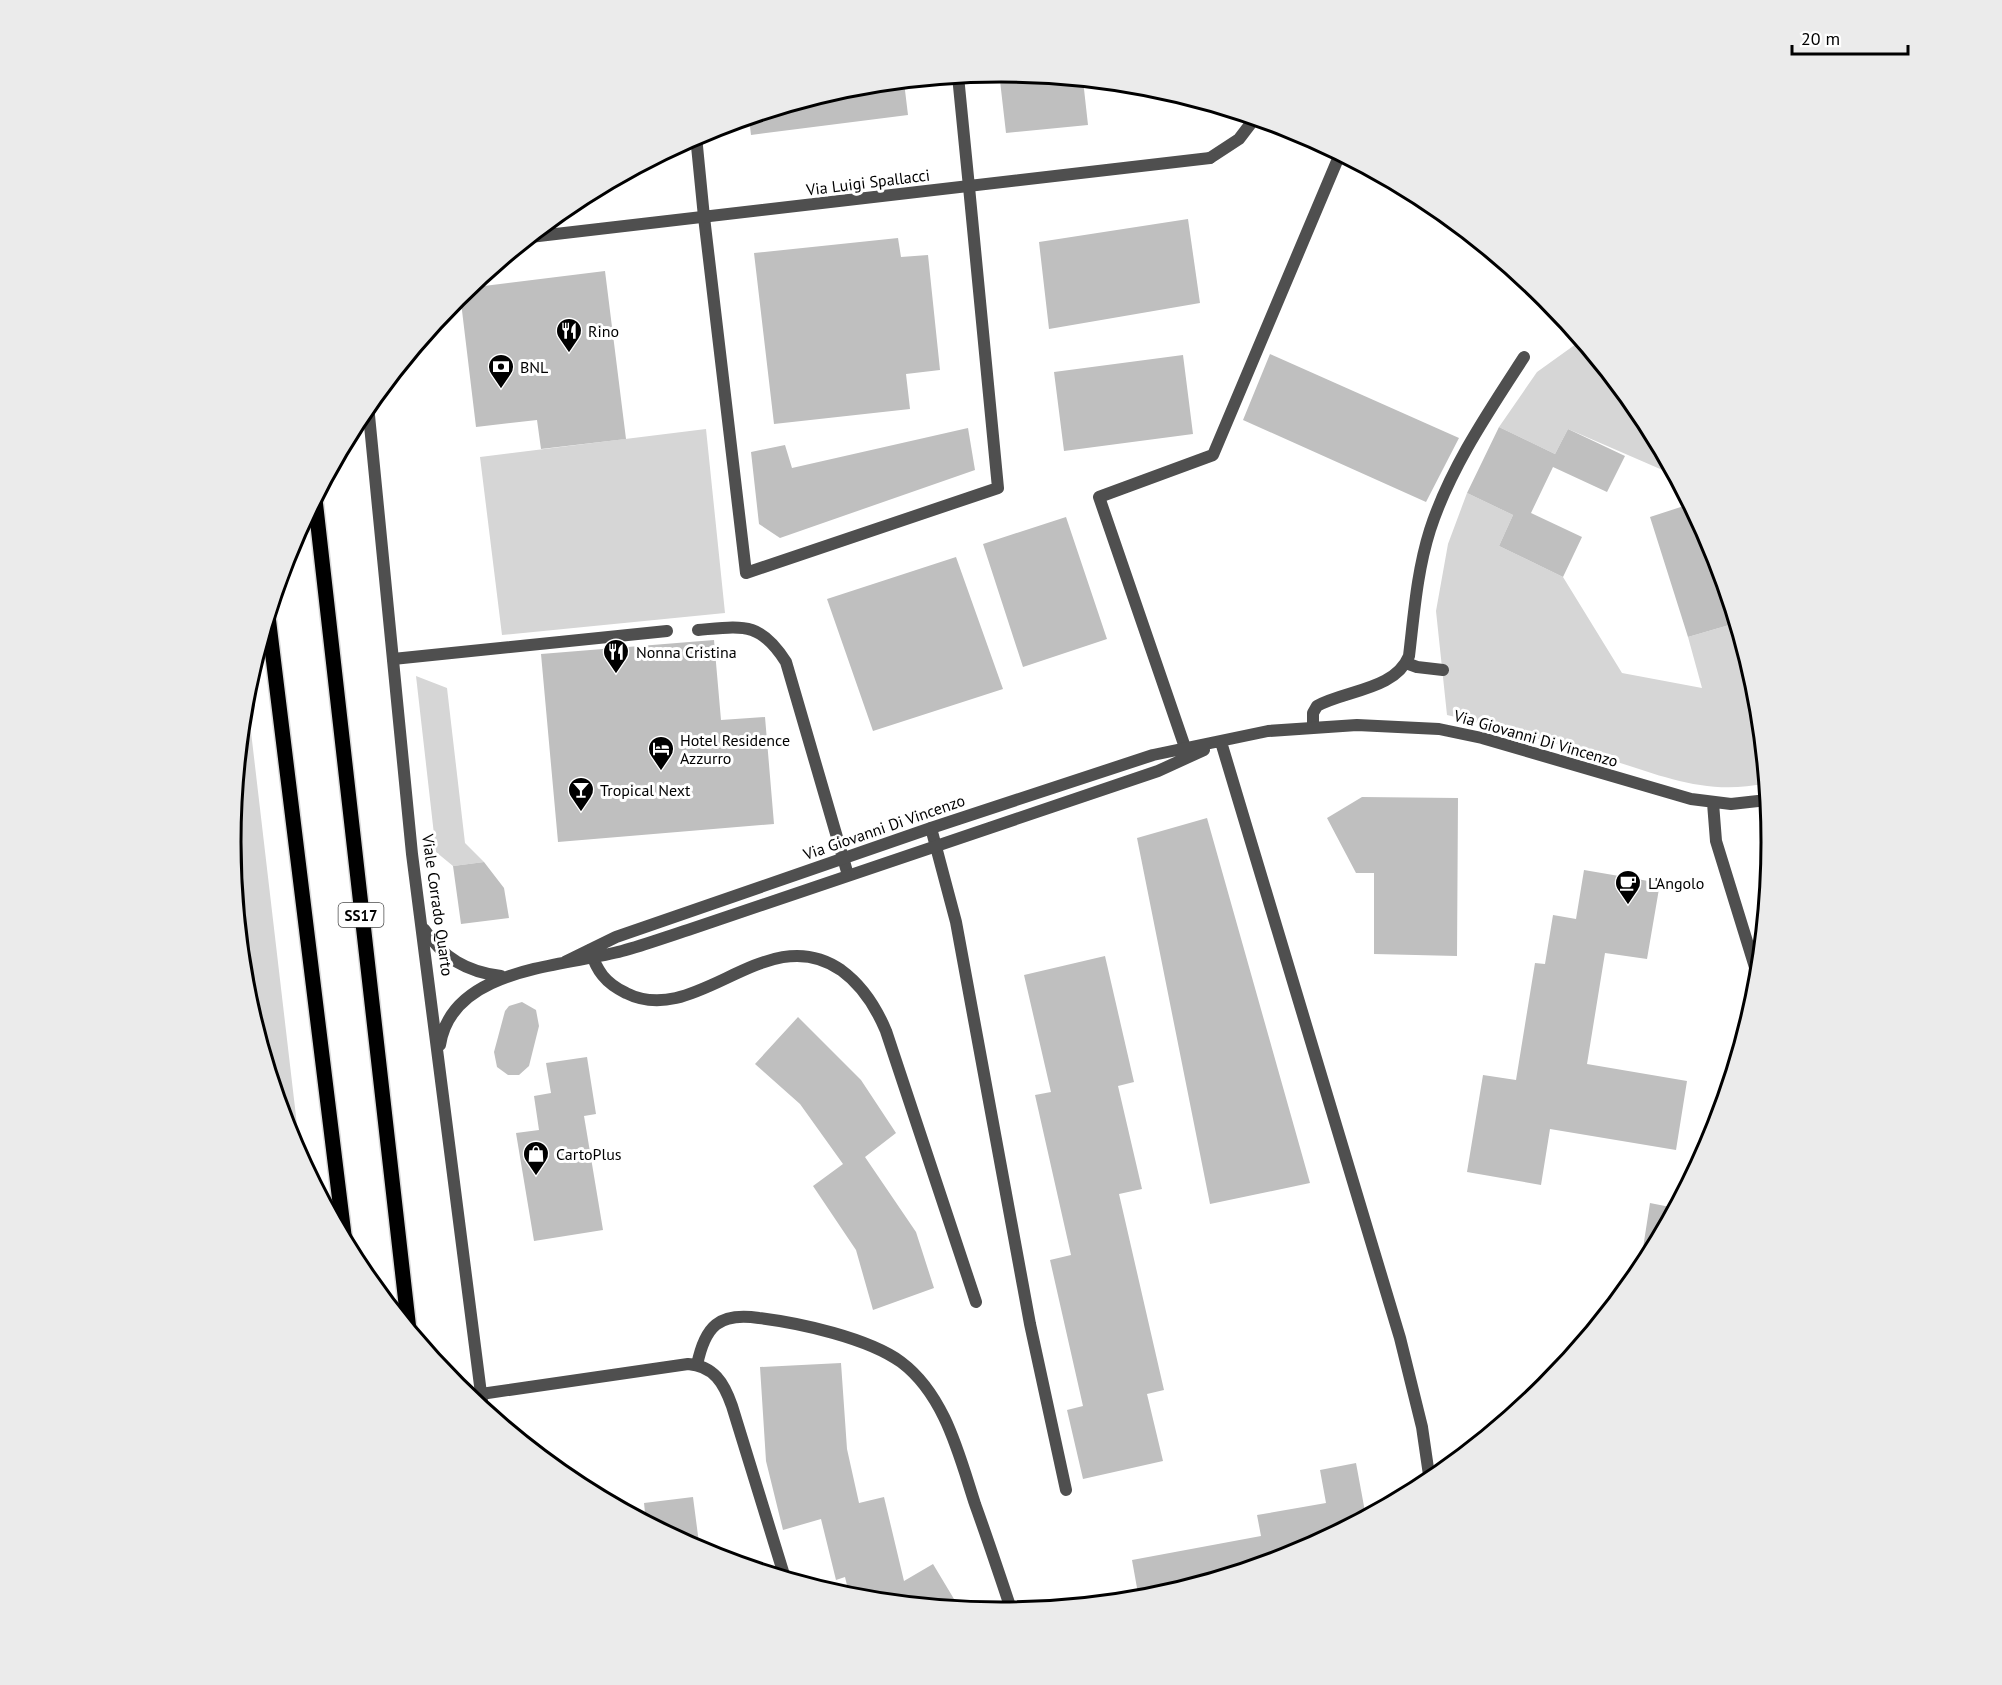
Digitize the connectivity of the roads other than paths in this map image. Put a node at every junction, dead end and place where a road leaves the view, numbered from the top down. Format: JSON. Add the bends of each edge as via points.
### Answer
{"nodes":[{"id":1,"x":959,"y":84,"type":"edge"},
{"id":2,"x":1250,"y":125,"type":"edge"},
{"id":3,"x":697,"y":146,"type":"edge"},
{"id":4,"x":1337,"y":161,"type":"edge"},
{"id":5,"x":969,"y":187,"type":"junction"},
{"id":6,"x":704,"y":218,"type":"junction"},
{"id":7,"x":544,"y":235,"type":"edge"},
{"id":8,"x":1524,"y":357,"type":"dead end"},
{"id":9,"x":369,"y":419,"type":"edge"},
{"id":10,"x":316,"y":512,"type":"edge"},
{"id":11,"x":698,"y":630,"type":"dead end"},
{"id":12,"x":667,"y":631,"type":"dead end"},
{"id":13,"x":270,"y":635,"type":"edge"},
{"id":14,"x":393,"y":659,"type":"junction"},
{"id":15,"x":1406,"y":663,"type":"junction"},
{"id":16,"x":1443,"y":670,"type":"dead end"},
{"id":17,"x":1313,"y":727,"type":"junction"},
{"id":18,"x":1221,"y":742,"type":"junction"},
{"id":19,"x":1187,"y":753,"type":"junction"},
{"id":20,"x":1759,"y":801,"type":"edge"},
{"id":21,"x":1713,"y":803,"type":"junction"},
{"id":22,"x":931,"y":828,"type":"junction"},
{"id":23,"x":936,"y":844,"type":"junction"},
{"id":24,"x":844,"y":858,"type":"junction"},
{"id":25,"x":848,"y":875,"type":"junction"},
{"id":26,"x":423,"y":928,"type":"junction"},
{"id":27,"x":591,"y":953,"type":"junction"},
{"id":28,"x":1752,"y":956,"type":"edge"},
{"id":29,"x":501,"y":976,"type":"junction"},
{"id":30,"x":439,"y":1051,"type":"junction"},
{"id":31,"x":342,"y":1221,"type":"edge"},
{"id":32,"x":975,"y":1302,"type":"dead end"},
{"id":33,"x":407,"y":1317,"type":"edge"},
{"id":34,"x":697,"y":1365,"type":"junction"},
{"id":35,"x":481,"y":1394,"type":"joint"},
{"id":36,"x":1428,"y":1470,"type":"edge"},
{"id":37,"x":1066,"y":1490,"type":"dead end"},
{"id":38,"x":781,"y":1570,"type":"edge"},
{"id":39,"x":1008,"y":1602,"type":"edge"}],
"edges":[{"from":1,"to":5,"type":"street"},
{"from":2,"to":5,"type":"street","name":"Via Luigi Spallacci","via":[[1239,139],[1210,158]]},
{"from":3,"to":6,"type":"street"},
{"from":4,"to":19,"type":"street","via":[[1213,455],[1099,497]]},
{"from":5,"to":6,"type":"street","name":"Via Luigi Spallacci"},
{"from":5,"to":6,"type":"street","via":[[998,488],[746,573]]},
{"from":6,"to":7,"type":"street","name":"Via Luigi Spallacci"},
{"from":8,"to":15,"type":"street","via":[[1477,432],[1438,506],[1422,558]]},
{"from":9,"to":14,"type":"street","name":"Viale Corrado Quarto"},
{"from":10,"to":33,"type":"main road","number":"SS17"},
{"from":11,"to":24,"type":"street","via":[[744,626],[774,643],[786,662]]},
{"from":12,"to":14,"type":"street"},
{"from":13,"to":31,"type":"main road"},
{"from":14,"to":26,"type":"street","name":"Viale Corrado Quarto"},
{"from":15,"to":16,"type":"street"},
{"from":15,"to":17,"type":"street","via":[[1391,677],[1317,706]]},
{"from":17,"to":18,"type":"street","name":"Via Giovanni Di Vincenzo","via":[[1268,731]]},
{"from":17,"to":21,"type":"street","name":"Via Giovanni Di Vincenzo","via":[[1395,726],[1460,732],[1652,789]]},
{"from":18,"to":19,"type":"street","name":"Via Giovanni Di Vincenzo"},
{"from":18,"to":36,"type":"street","via":[[1400,1338]]},
{"from":19,"to":22,"type":"street","name":"Via Giovanni Di Vincenzo","via":[[1153,755]]},
{"from":19,"to":23,"type":"street","name":"Via Giovanni Di Vincenzo","via":[[1158,771]]},
{"from":20,"to":21,"type":"street","name":"Via Giovanni Di Vincenzo"},
{"from":21,"to":28,"type":"street","via":[[1716,841]]},
{"from":22,"to":23,"type":"street"},
{"from":22,"to":24,"type":"street","name":"Via Giovanni Di Vincenzo"},
{"from":23,"to":25,"type":"street","name":"Via Giovanni Di Vincenzo"},
{"from":23,"to":37,"type":"street","via":[[956,922],[1030,1324]]},
{"from":24,"to":25,"type":"street"},
{"from":24,"to":27,"type":"street","name":"Via Giovanni Di Vincenzo","via":[[616,937]]},
{"from":25,"to":27,"type":"street","name":"Via Giovanni Di Vincenzo","via":[[632,948]]},
{"from":26,"to":29,"type":"street","name":"Via Giovanni Di Vincenzo","via":[[454,962]]},
{"from":26,"to":30,"type":"street","name":"Viale Corrado Quarto"},
{"from":27,"to":29,"type":"street","name":"Via Giovanni Di Vincenzo"},
{"from":27,"to":32,"type":"street","via":[[607,982],[630,996],[657,1002],[790,956],[826,962],[854,980],[873,1004],[886,1031]]},
{"from":29,"to":30,"type":"street","name":"Via Giovanni Di Vincenzo","via":[[473,994],[450,1018]]},
{"from":30,"to":35,"type":"street","name":"Viale Corrado Quarto"},
{"from":34,"to":35,"type":"street"},
{"from":34,"to":38,"type":"street","via":[[714,1373],[727,1393]]},
{"from":34,"to":39,"type":"street","via":[[709,1331],[721,1320],[737,1316],[776,1320],[862,1342],[900,1361],[920,1379],[946,1421]]}]}
